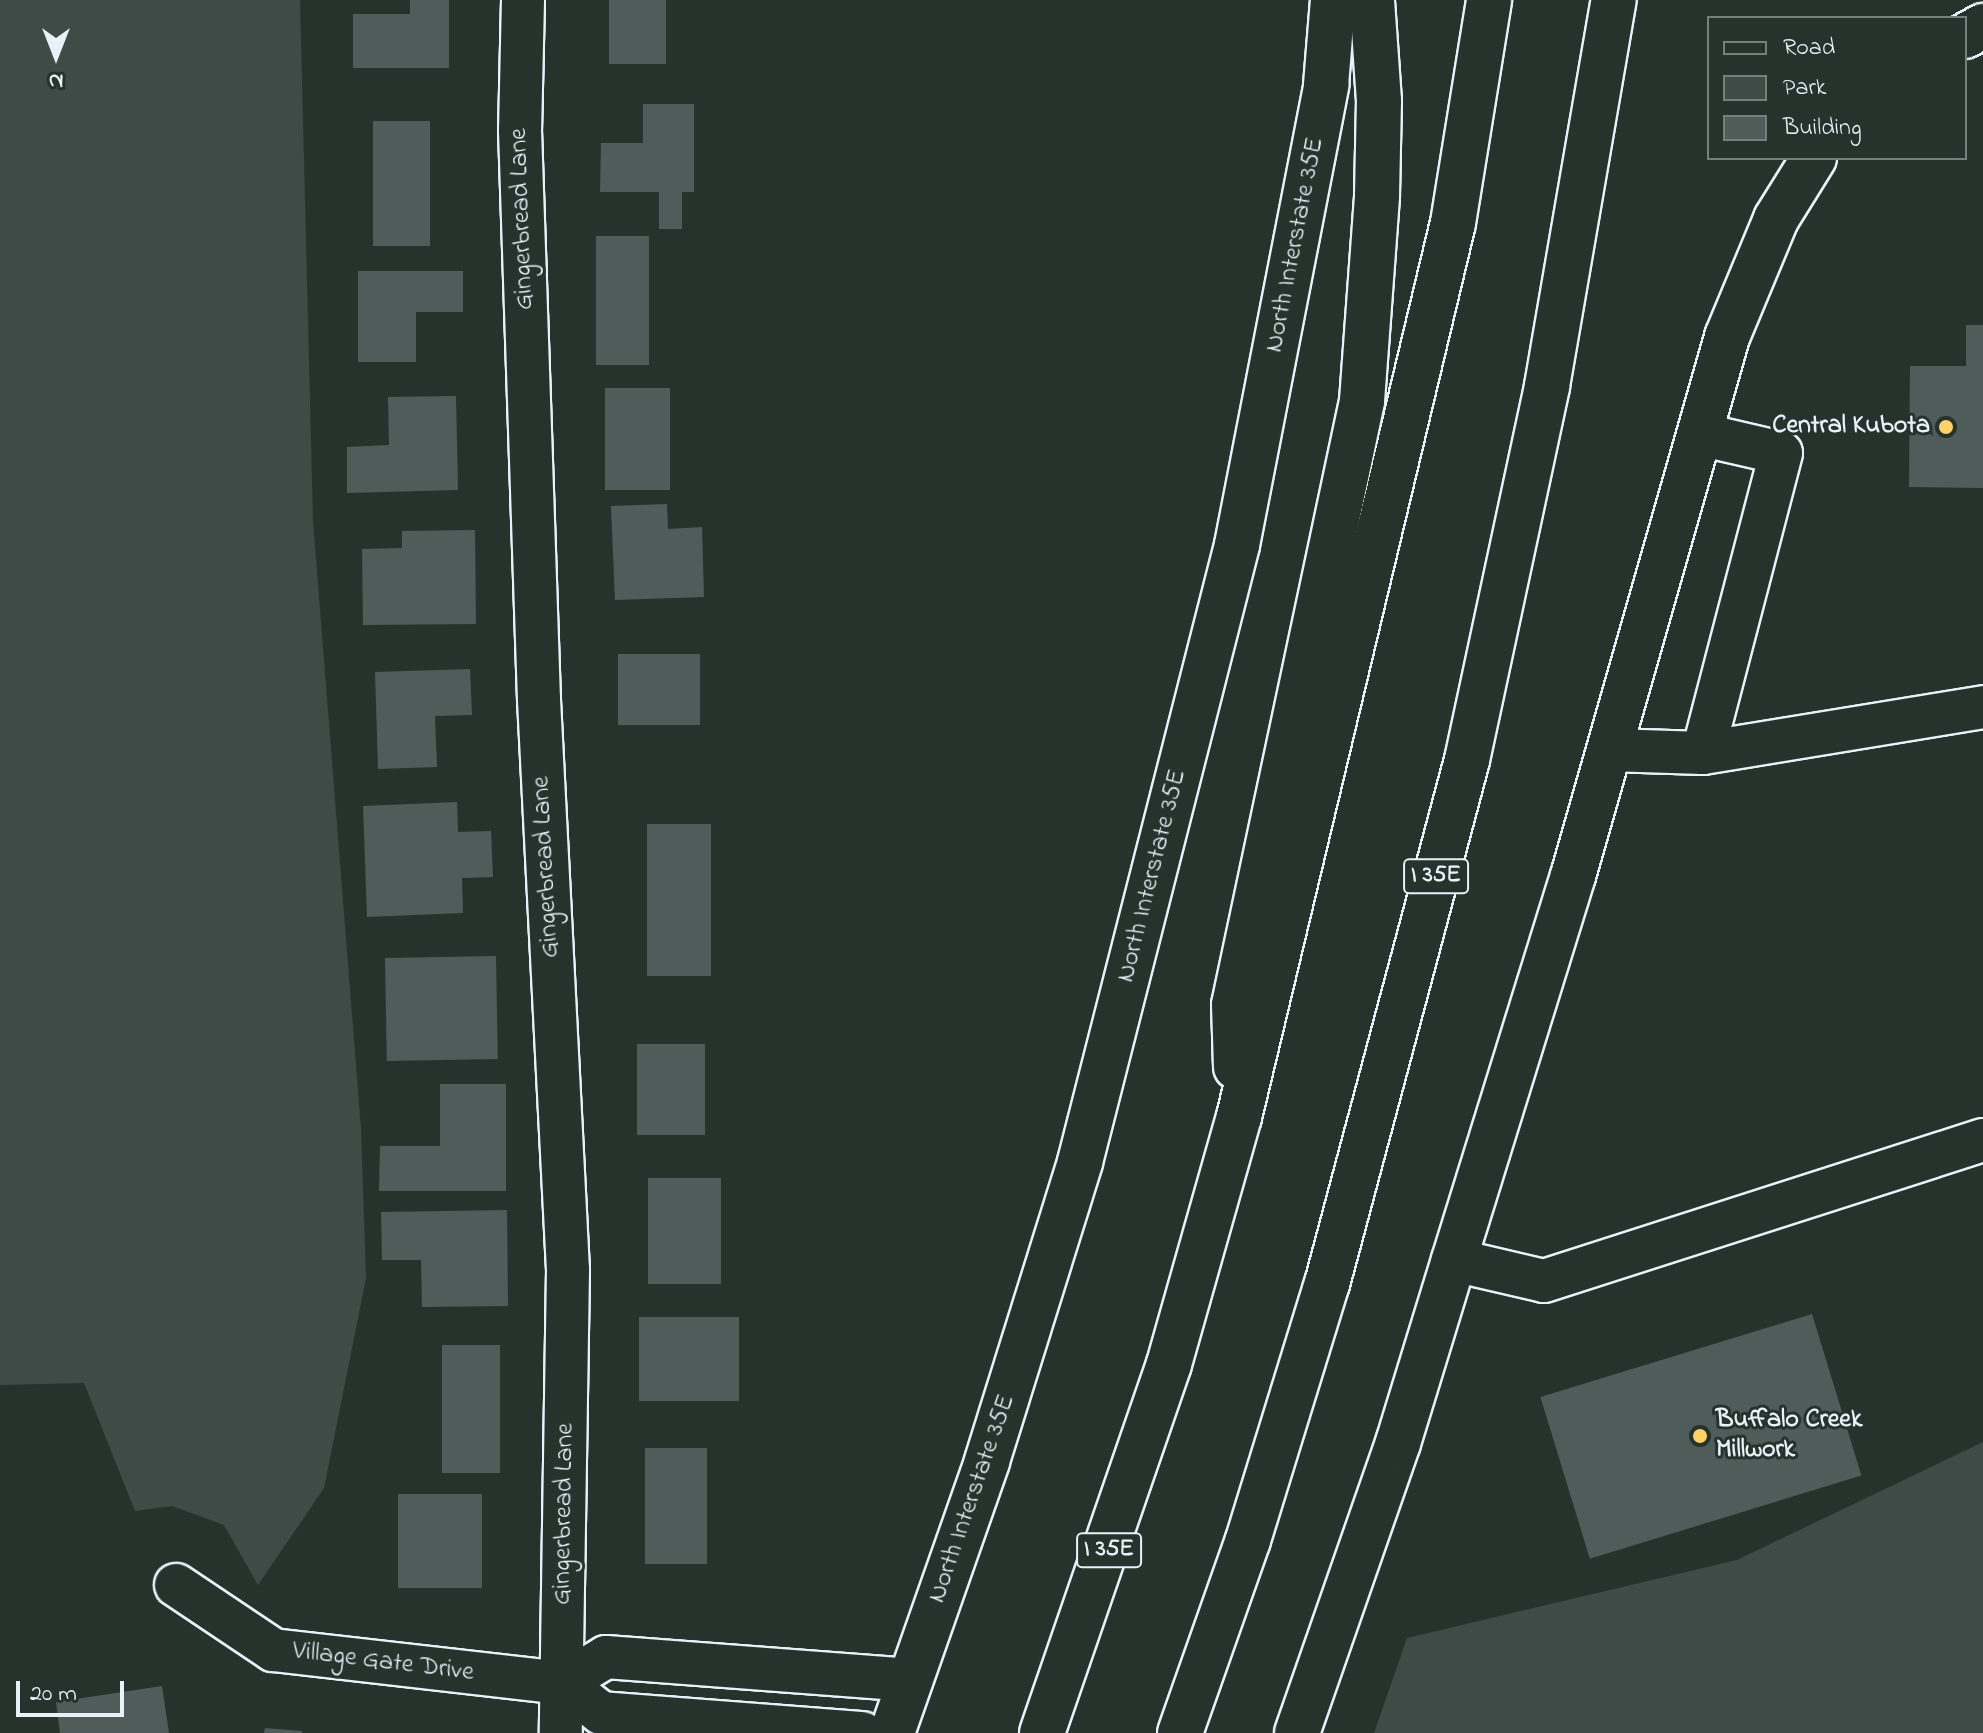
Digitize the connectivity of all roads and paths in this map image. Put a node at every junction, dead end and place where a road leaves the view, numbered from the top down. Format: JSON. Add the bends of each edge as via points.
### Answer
{"nodes":[{"id":1,"x":523,"y":0,"type":"edge"},
{"id":2,"x":1333,"y":0,"type":"edge"},
{"id":3,"x":1372,"y":0,"type":"edge"},
{"id":4,"x":1489,"y":0,"type":"edge"},
{"id":5,"x":1614,"y":0,"type":"edge"},
{"id":6,"x":1813,"y":160,"type":"edge"},
{"id":7,"x":1699,"y":434,"type":"junction"},
{"id":8,"x":1983,"y":707,"type":"edge"},
{"id":9,"x":1609,"y":750,"type":"junction"},
{"id":10,"x":1703,"y":753,"type":"junction"},
{"id":11,"x":1239,"y":1117,"type":"junction"},
{"id":12,"x":1983,"y":1140,"type":"edge"},
{"id":13,"x":1454,"y":1260,"type":"junction"},
{"id":14,"x":176,"y":1585,"type":"dead end"},
{"id":15,"x":805,"y":1672,"type":"junction"},
{"id":16,"x":911,"y":1680,"type":"junction"},
{"id":17,"x":563,"y":1683,"type":"junction"},
{"id":18,"x":786,"y":1727,"type":"junction"},
{"id":19,"x":561,"y":1733,"type":"edge"},
{"id":20,"x":862,"y":1733,"type":"edge"},
{"id":21,"x":892,"y":1733,"type":"edge"},
{"id":22,"x":1042,"y":1733,"type":"edge"},
{"id":23,"x":1180,"y":1733,"type":"edge"},
{"id":24,"x":1297,"y":1733,"type":"edge"}],
"edges":[{"from":1,"to":17,"type":"street","name":"Gingerbread Lane","via":[[520,130],[538,684],[568,1270]]},
{"from":2,"to":16,"type":"main road","name":"North Interstate 35E","via":[[1326,85],[1237,545],[1080,1162],[987,1461]]},
{"from":3,"to":11,"type":"main road","via":[[1378,148],[1362,401],[1234,1005]]},
{"from":4,"to":11,"type":"main road","number":"I 35E","via":[[1453,223]]},
{"from":5,"to":23,"type":"main road","number":"I 35E","via":[[1547,386],[1467,760],[1327,1284],[1248,1540]]},
{"from":6,"to":7,"type":"main road","via":[[1776,219],[1727,337]]},
{"from":7,"to":9,"type":"main road"},
{"from":7,"to":10,"type":"street","via":[[1781,453]]},
{"from":8,"to":10,"type":"street"},
{"from":9,"to":10,"type":"street"},
{"from":9,"to":13,"type":"main road"},
{"from":11,"to":22,"type":"main road","number":"I 35E","via":[[1169,1364]]},
{"from":12,"to":13,"type":"street","via":[[1544,1281]]},
{"from":13,"to":24,"type":"main road","via":[[1388,1472]]},
{"from":14,"to":17,"type":"street","name":"Village Gate Drive","via":[[273,1650]]},
{"from":15,"to":16,"type":"street"},
{"from":15,"to":17,"type":"street","via":[[606,1657]]},
{"from":15,"to":18,"type":"street"},
{"from":16,"to":21,"type":"main road","name":"North Interstate 35E"},
{"from":17,"to":18,"type":"street","via":[[601,1713]]},
{"from":17,"to":19,"type":"street","name":"Gingerbread Lane"},
{"from":18,"to":20,"type":"street"}]}
